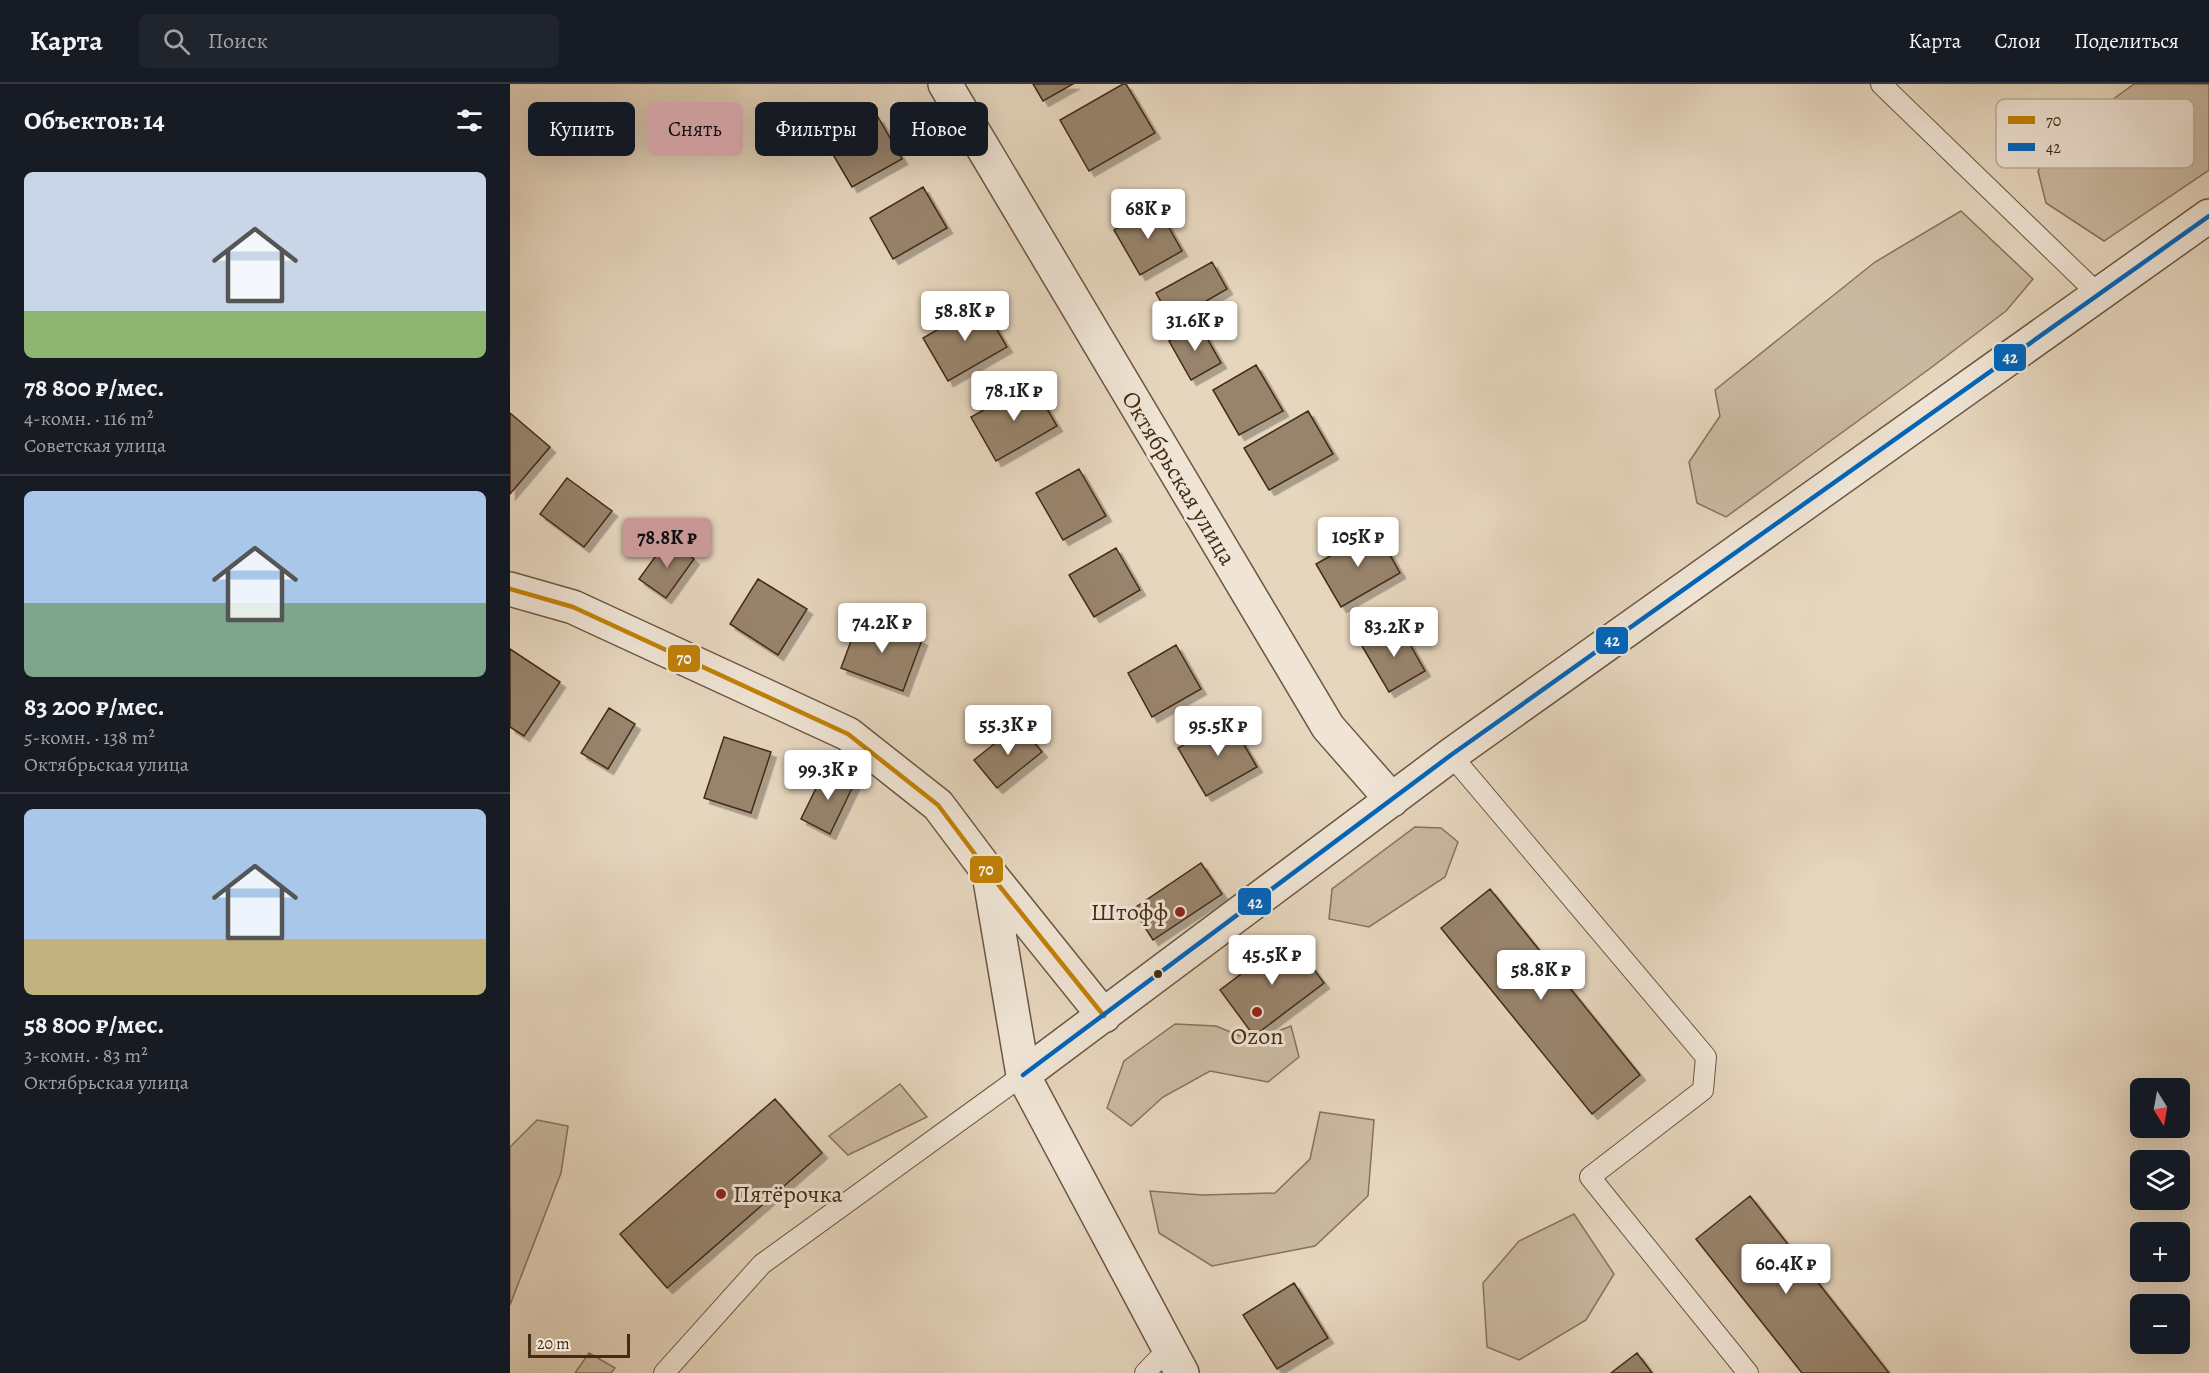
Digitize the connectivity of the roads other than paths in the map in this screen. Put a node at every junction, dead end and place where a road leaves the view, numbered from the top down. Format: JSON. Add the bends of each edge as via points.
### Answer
{"nodes":[{"id":1,"x":945,"y":84,"type":"edge"},
{"id":2,"x":1881,"y":84,"type":"edge"},
{"id":3,"x":2209,"y":216,"type":"edge"},
{"id":4,"x":2099,"y":295,"type":"junction"},
{"id":5,"x":510,"y":589,"type":"edge"},
{"id":6,"x":1451,"y":755,"type":"junction"},
{"id":7,"x":1392,"y":800,"type":"junction"},
{"id":8,"x":989,"y":873,"type":"junction"},
{"id":9,"x":1104,"y":1016,"type":"junction"},
{"id":10,"x":1023,"y":1075,"type":"junction"},
{"id":11,"x":1175,"y":1360,"type":"edge"},
{"id":12,"x":664,"y":1373,"type":"edge"},
{"id":13,"x":1145,"y":1373,"type":"edge"},
{"id":14,"x":1748,"y":1373,"type":"edge"}],
"edges":[{"from":1,"to":7,"type":"street","name":"Октябрьская улица","via":[[1328,727]]},
{"from":2,"to":4,"type":"lane"},
{"from":3,"to":4,"type":"street"},
{"from":4,"to":6,"type":"street"},
{"from":5,"to":8,"type":"street","via":[[573,607],[848,734],[938,805]]},
{"from":6,"to":7,"type":"street"},
{"from":6,"to":14,"type":"lane","via":[[1706,1057],[1703,1090],[1590,1177]]},
{"from":7,"to":9,"type":"street"},
{"from":8,"to":9,"type":"street"},
{"from":8,"to":10,"type":"street"},
{"from":9,"to":10,"type":"street"},
{"from":10,"to":11,"type":"street"},
{"from":10,"to":12,"type":"lane","via":[[762,1264]]},
{"from":11,"to":13,"type":"lane"}]}
